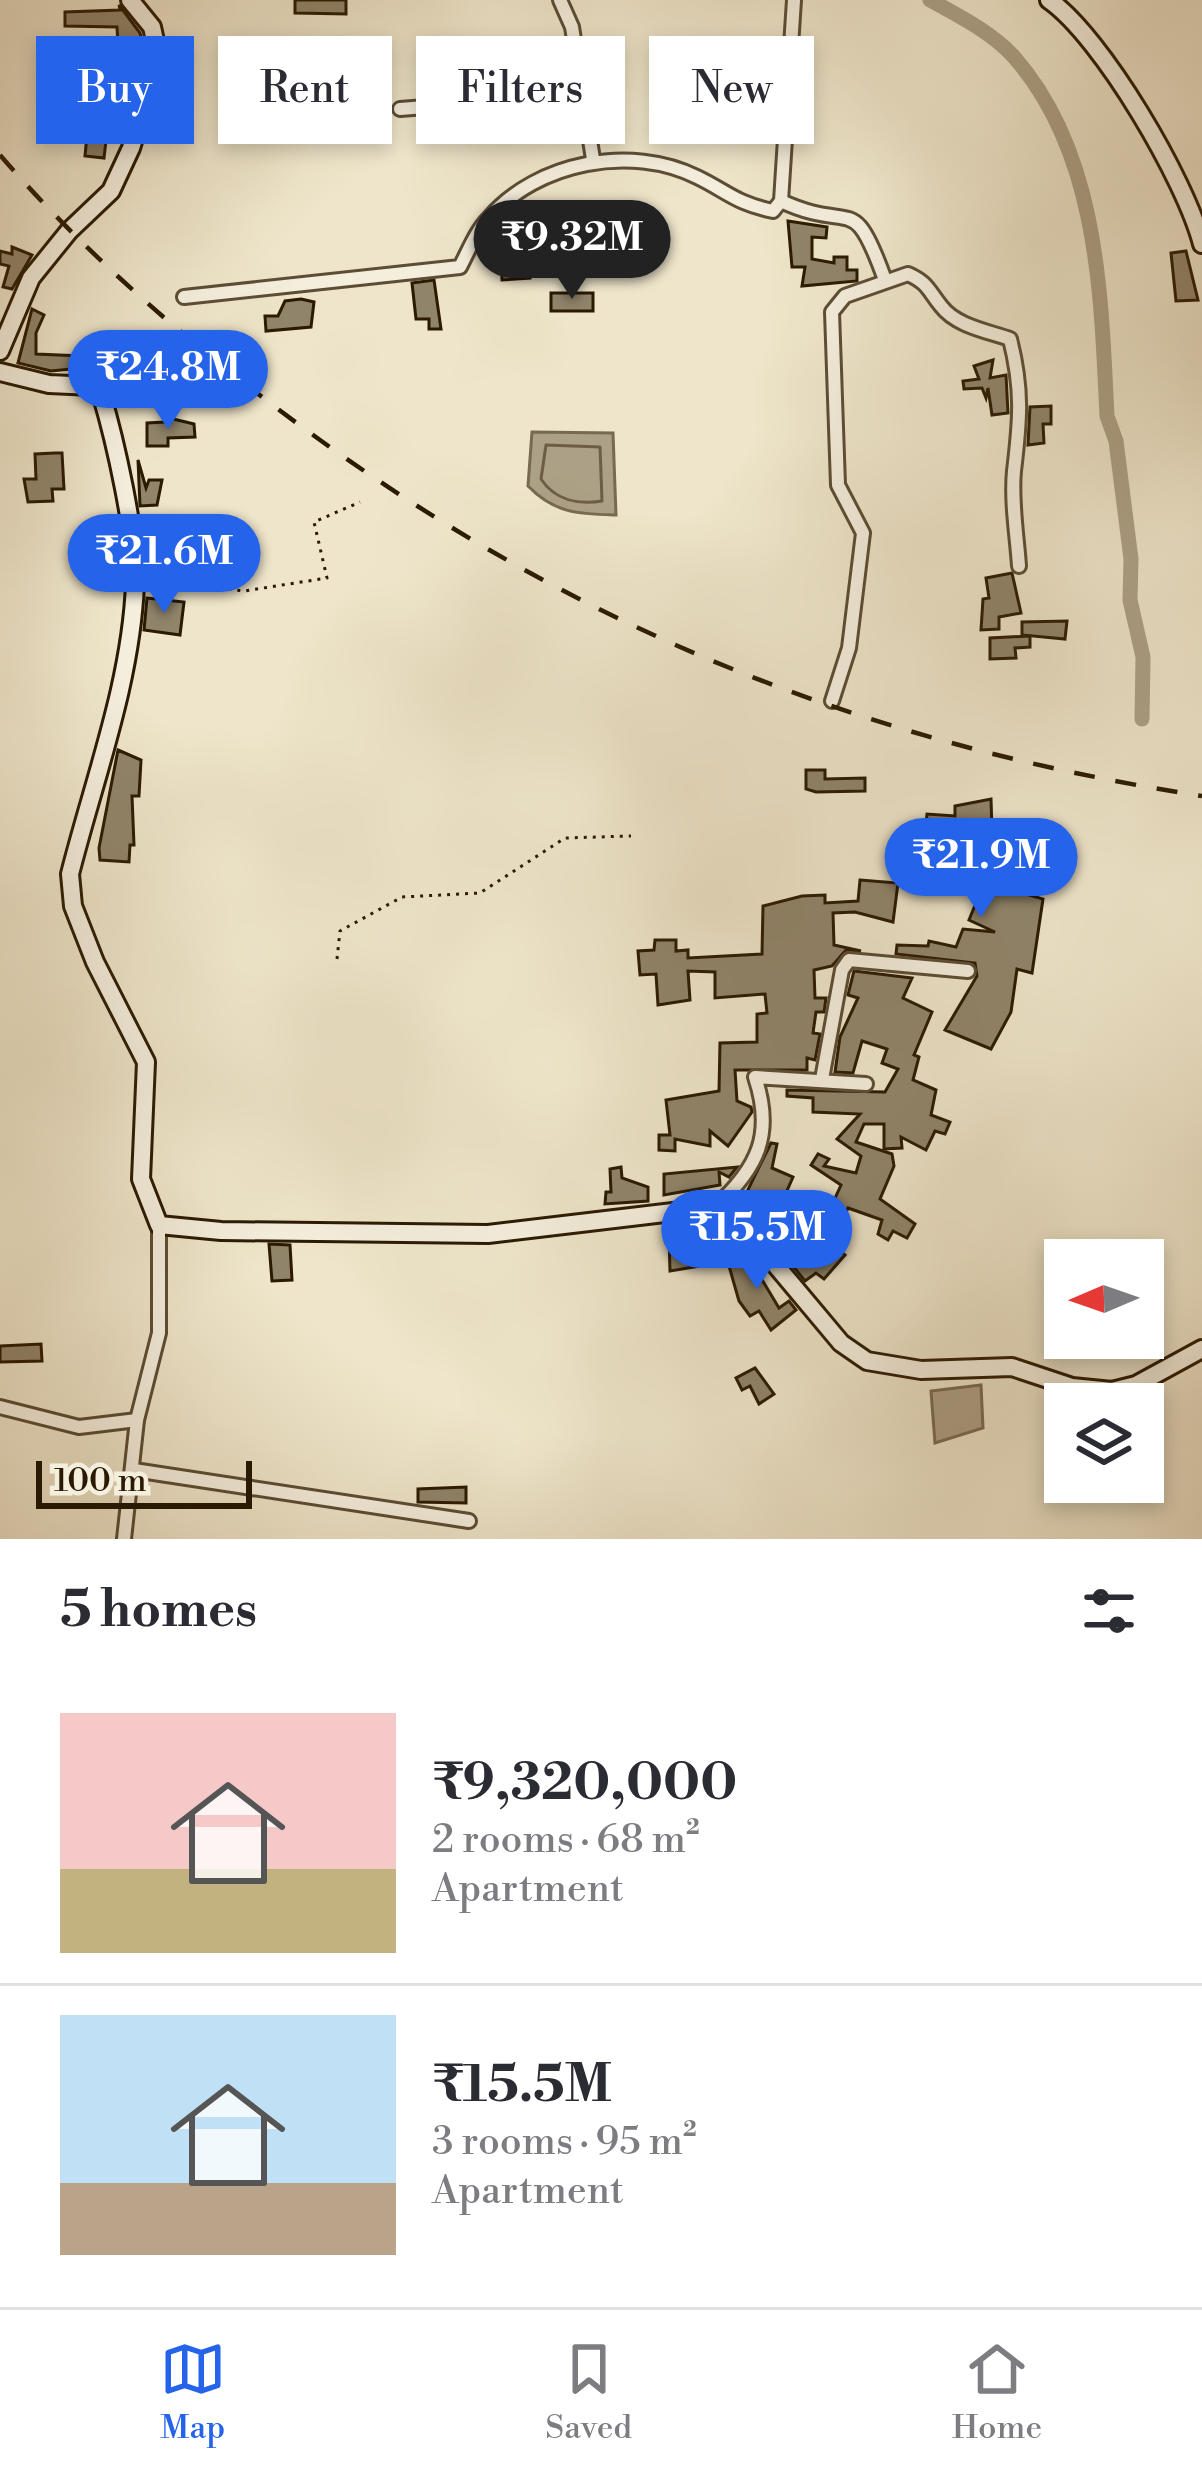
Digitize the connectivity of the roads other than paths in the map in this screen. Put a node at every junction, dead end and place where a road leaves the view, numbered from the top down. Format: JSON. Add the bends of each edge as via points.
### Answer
{"nodes":[{"id":1,"x":130,"y":0,"type":"edge"},
{"id":2,"x":560,"y":0,"type":"edge"},
{"id":3,"x":794,"y":0,"type":"edge"},
{"id":4,"x":1049,"y":0,"type":"edge"},
{"id":5,"x":1074,"y":9,"type":"edge"},
{"id":6,"x":573,"y":36,"type":"edge"},
{"id":7,"x":416,"y":109,"type":"edge"},
{"id":8,"x":400,"y":110,"type":"dead end"},
{"id":9,"x":590,"y":144,"type":"edge"},
{"id":10,"x":593,"y":159,"type":"junction"},
{"id":11,"x":781,"y":201,"type":"junction"},
{"id":12,"x":1196,"y":212,"type":"edge"},
{"id":13,"x":1202,"y":244,"type":"edge"},
{"id":14,"x":884,"y":280,"type":"junction"},
{"id":15,"x":184,"y":297,"type":"dead end"},
{"id":16,"x":0,"y":350,"type":"edge"},
{"id":17,"x":0,"y":371,"type":"edge"},
{"id":18,"x":1019,"y":566,"type":"dead end"},
{"id":19,"x":832,"y":701,"type":"dead end"},
{"id":20,"x":968,"y":971,"type":"dead end"},
{"id":21,"x":823,"y":1079,"type":"junction"},
{"id":22,"x":866,"y":1084,"type":"dead end"},
{"id":23,"x":715,"y":1207,"type":"junction"},
{"id":24,"x":159,"y":1225,"type":"junction"},
{"id":25,"x":1202,"y":1349,"type":"edge"},
{"id":26,"x":0,"y":1407,"type":"edge"},
{"id":27,"x":137,"y":1420,"type":"junction"},
{"id":28,"x":134,"y":1470,"type":"junction"},
{"id":29,"x":469,"y":1521,"type":"dead end"},
{"id":30,"x":124,"y":1539,"type":"edge"}],
"edges":[{"from":1,"to":16,"type":"street","via":[[152,27],[159,59],[131,148],[112,191],[32,278]]},
{"from":2,"to":6,"type":"street"},
{"from":3,"to":11,"type":"street"},
{"from":4,"to":5,"type":"street"},
{"from":5,"to":12,"type":"street"},
{"from":7,"to":8,"type":"street"},
{"from":9,"to":10,"type":"street"},
{"from":10,"to":11,"type":"street","via":[[664,165],[758,208],[773,211]]},
{"from":10,"to":15,"type":"street","via":[[493,213],[460,266]]},
{"from":11,"to":14,"type":"street","via":[[856,220]]},
{"from":12,"to":13,"type":"street"},
{"from":14,"to":18,"type":"street","via":[[908,274],[927,282],[963,324],[1010,339],[1020,387]]},
{"from":14,"to":19,"type":"street","via":[[844,296],[832,312],[838,485],[863,533],[849,648]]},
{"from":17,"to":24,"type":"street","via":[[50,384],[86,382],[100,393],[122,481],[135,578],[112,724],[70,895],[146,1062],[141,1179]]},
{"from":20,"to":21,"type":"street","via":[[849,960]]},
{"from":21,"to":22,"type":"street"},
{"from":21,"to":23,"type":"street","via":[[755,1077],[765,1107],[755,1158],[747,1178]]},
{"from":23,"to":24,"type":"street","via":[[488,1234]]},
{"from":23,"to":25,"type":"street","via":[[867,1361],[921,1370],[1012,1366],[1112,1391]]},
{"from":24,"to":27,"type":"street","via":[[159,1334]]},
{"from":26,"to":27,"type":"street","via":[[79,1427]]},
{"from":27,"to":28,"type":"street"},
{"from":28,"to":29,"type":"street"},
{"from":28,"to":30,"type":"street"}]}
